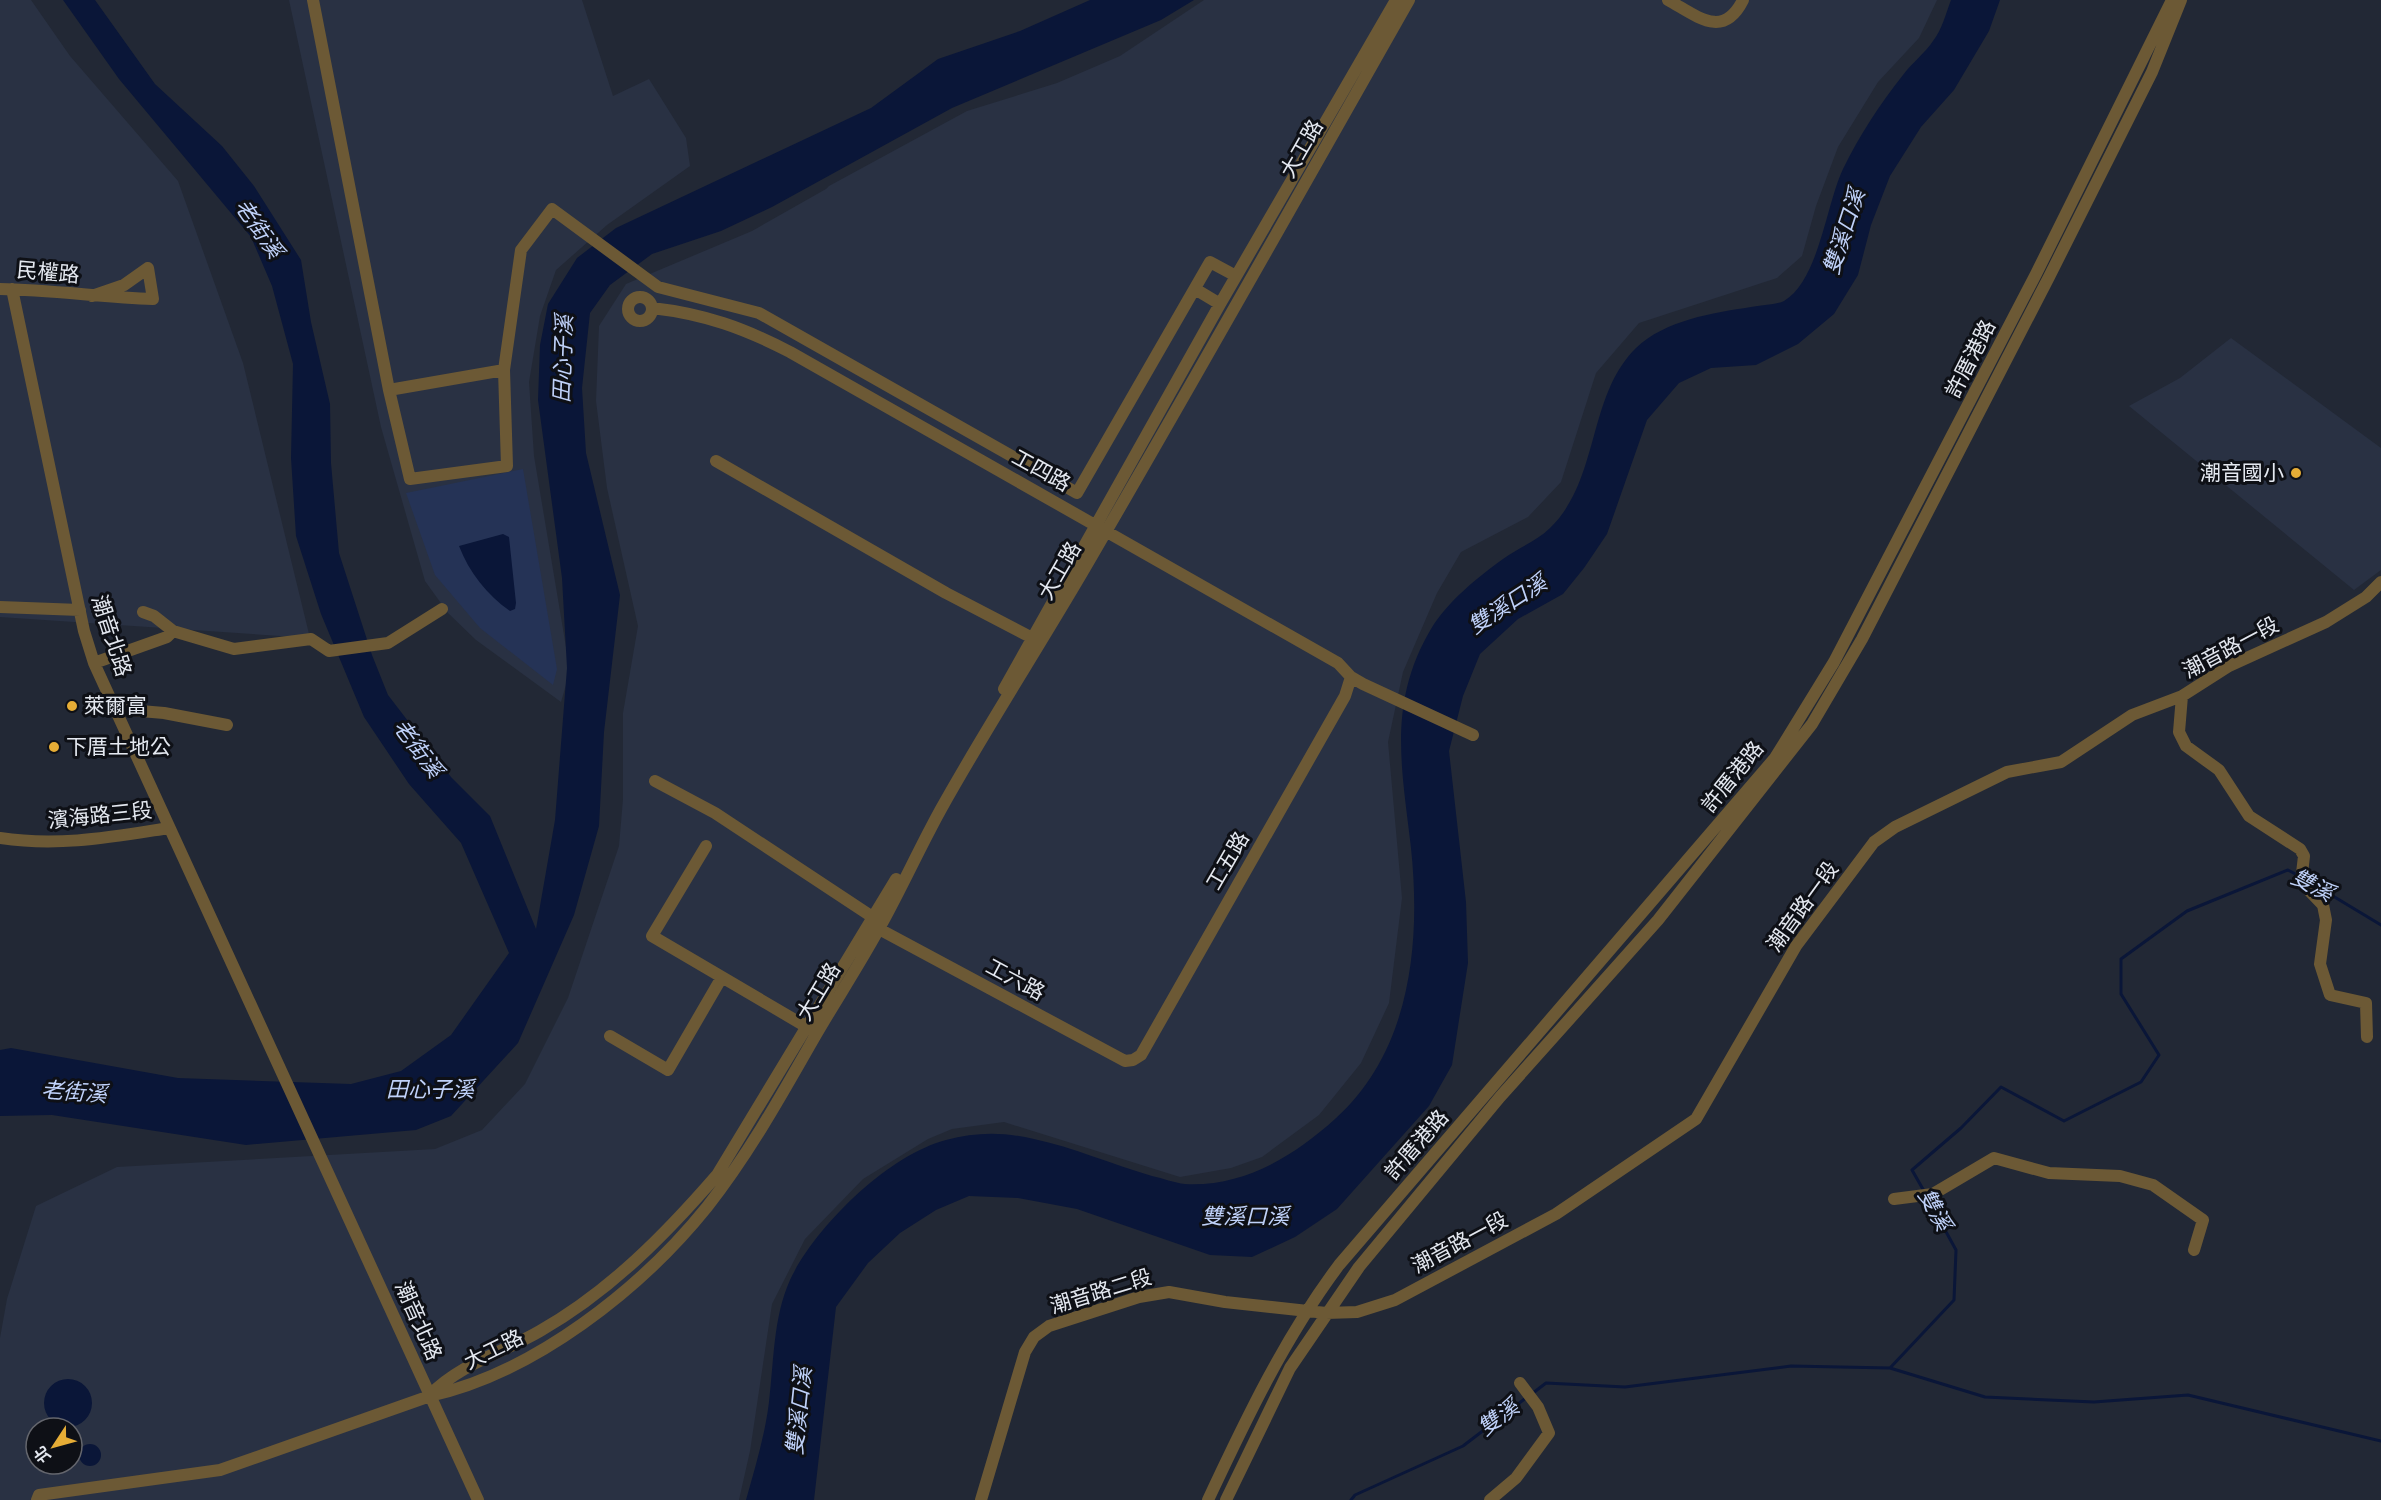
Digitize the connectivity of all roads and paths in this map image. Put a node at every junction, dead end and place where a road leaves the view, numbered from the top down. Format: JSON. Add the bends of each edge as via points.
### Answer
{"nodes":[{"id":1,"x":314,"y":0,"type":"edge"},
{"id":2,"x":1396,"y":0,"type":"edge"},
{"id":3,"x":1409,"y":0,"type":"edge"},
{"id":4,"x":1668,"y":0,"type":"edge"},
{"id":5,"x":1743,"y":0,"type":"edge"},
{"id":6,"x":2172,"y":0,"type":"edge"},
{"id":7,"x":2181,"y":0,"type":"edge"},
{"id":8,"x":1236,"y":276,"type":"junction"},
{"id":9,"x":6,"y":289,"type":"edge"},
{"id":10,"x":1195,"y":289,"type":"junction"},
{"id":11,"x":92,"y":296,"type":"junction"},
{"id":12,"x":1220,"y":304,"type":"junction"},
{"id":13,"x":652,"y":308,"type":"dead end"},
{"id":14,"x":504,"y":370,"type":"junction"},
{"id":15,"x":389,"y":390,"type":"junction"},
{"id":16,"x":1974,"y":394,"type":"junction"},
{"id":17,"x":1986,"y":399,"type":"junction"},
{"id":18,"x":716,"y":461,"type":"dead end"},
{"id":19,"x":1102,"y":527,"type":"junction"},
{"id":20,"x":2381,"y":582,"type":"edge"},
{"id":21,"x":0,"y":607,"type":"edge"},
{"id":22,"x":442,"y":609,"type":"dead end"},
{"id":23,"x":80,"y":610,"type":"junction"},
{"id":24,"x":143,"y":612,"type":"dead end"},
{"id":25,"x":173,"y":631,"type":"junction"},
{"id":26,"x":1037,"y":641,"type":"junction"},
{"id":27,"x":94,"y":663,"type":"junction"},
{"id":28,"x":1351,"y":677,"type":"junction"},
{"id":29,"x":2182,"y":696,"type":"junction"},
{"id":30,"x":117,"y":709,"type":"junction"},
{"id":31,"x":227,"y":725,"type":"dead end"},
{"id":32,"x":1470,"y":734,"type":"dead end"},
{"id":33,"x":655,"y":781,"type":"dead end"},
{"id":34,"x":1760,"y":783,"type":"junction"},
{"id":35,"x":169,"y":828,"type":"junction"},
{"id":36,"x":0,"y":838,"type":"edge"},
{"id":37,"x":706,"y":846,"type":"dead end"},
{"id":38,"x":877,"y":923,"type":"junction"},
{"id":39,"x":722,"y":977,"type":"junction"},
{"id":40,"x":806,"y":1026,"type":"junction"},
{"id":41,"x":817,"y":1033,"type":"junction"},
{"id":42,"x":610,"y":1036,"type":"dead end"},
{"id":43,"x":2367,"y":1037,"type":"dead end"},
{"id":44,"x":1133,"y":1060,"type":"joint"},
{"id":45,"x":1894,"y":1199,"type":"dead end"},
{"id":46,"x":2194,"y":1250,"type":"dead end"},
{"id":47,"x":1316,"y":1312,"type":"junction"},
{"id":48,"x":1526,"y":1391,"type":"dead end"},
{"id":49,"x":430,"y":1396,"type":"junction"},
{"id":50,"x":37,"y":1500,"type":"edge"},
{"id":51,"x":478,"y":1500,"type":"edge"},
{"id":52,"x":981,"y":1500,"type":"edge"},
{"id":53,"x":1208,"y":1500,"type":"edge"},
{"id":54,"x":1226,"y":1500,"type":"edge"},
{"id":55,"x":1490,"y":1500,"type":"edge"}],
"edges":[{"from":1,"to":15,"type":"street"},
{"from":2,"to":8,"type":"street","name":"大工路"},
{"from":3,"to":19,"type":"street","name":"大工路"},
{"from":4,"to":5,"type":"street","via":[[1716,23],[1732,17]]},
{"from":6,"to":16,"type":"street","name":"許厝港路"},
{"from":7,"to":17,"type":"street","name":"許厝港路","via":[[2152,72]]},
{"from":8,"to":10,"type":"street","via":[[1210,262]]},
{"from":8,"to":12,"type":"street","name":"大工路"},
{"from":9,"to":11,"type":"street","name":"民權路"},
{"from":9,"to":23,"type":"street","name":"潮音北路"},
{"from":10,"to":12,"type":"street"},
{"from":10,"to":14,"type":"street","via":[[1077,493],[759,313],[658,287],[552,209],[521,250]]},
{"from":11,"to":11,"type":"street","name":"民權路","via":[[153,299],[148,268],[124,285]]},
{"from":12,"to":19,"type":"street","name":"大工路"},
{"from":13,"to":19,"type":"street","name":"工四路","via":[[680,311],[748,330]]},
{"from":14,"to":15,"type":"street"},
{"from":14,"to":15,"type":"street","via":[[507,466],[410,479]]},
{"from":16,"to":17,"type":"street"},
{"from":16,"to":34,"type":"street","name":"許厝港路","via":[[1834,662]]},
{"from":17,"to":34,"type":"street","name":"許厝港路","via":[[1862,639],[1812,724]]},
{"from":18,"to":26,"type":"street"},
{"from":19,"to":26,"type":"street","name":"大工路"},
{"from":19,"to":28,"type":"street","name":"工四路","via":[[1338,663]]},
{"from":20,"to":29,"type":"street","name":"潮音路一段","via":[[2366,597],[2326,622],[2229,666]]},
{"from":21,"to":23,"type":"street"},
{"from":22,"to":25,"type":"street","via":[[388,644],[329,651],[312,639],[234,649]]},
{"from":23,"to":27,"type":"street","name":"潮音北路"},
{"from":24,"to":25,"type":"street"},
{"from":25,"to":27,"type":"street","via":[[167,637]]},
{"from":26,"to":38,"type":"street","name":"大工路"},
{"from":27,"to":30,"type":"street","name":"潮音北路"},
{"from":28,"to":32,"type":"street","name":"工四路"},
{"from":28,"to":44,"type":"street","name":"工五路","via":[[1345,696],[1141,1055]]},
{"from":29,"to":43,"type":"street","via":[[2179,732],[2186,746],[2218,770],[2249,816],[2300,849],[2304,856],[2301,876],[2323,905],[2326,920],[2320,964],[2330,995],[2366,1003]]},
{"from":29,"to":47,"type":"street","name":"潮音路一段","via":[[2132,715],[2061,762],[2007,772],[1895,826],[1874,842],[1796,946],[1696,1119],[1556,1214],[1395,1300],[1357,1312]]},
{"from":30,"to":31,"type":"street"},
{"from":30,"to":35,"type":"street","name":"潮音北路"},
{"from":33,"to":38,"type":"street","name":"工六路","via":[[715,813]]},
{"from":34,"to":47,"type":"street","name":"許厝港路","via":[[1658,920]]},
{"from":34,"to":47,"type":"street","name":"許厝港路","via":[[1734,808],[1339,1265]]},
{"from":35,"to":36,"type":"street","name":"濱海路三段","via":[[73,843]]},
{"from":35,"to":49,"type":"street","name":"潮音北路"},
{"from":37,"to":39,"type":"street","via":[[652,936]]},
{"from":38,"to":40,"type":"street","name":"大工路"},
{"from":38,"to":41,"type":"street","name":"大工路"},
{"from":38,"to":44,"type":"street","name":"工六路","via":[[1125,1061]]},
{"from":39,"to":40,"type":"street"},
{"from":39,"to":42,"type":"street","via":[[668,1070]]},
{"from":40,"to":41,"type":"street"},
{"from":40,"to":49,"type":"street","name":"大工路","via":[[717,1175],[658,1241],[591,1300],[540,1332],[446,1379]]},
{"from":41,"to":49,"type":"street","name":"大工路","via":[[747,1151],[706,1207],[621,1295],[585,1323],[533,1353],[453,1391]]},
{"from":45,"to":46,"type":"street","via":[[1933,1194],[1994,1158],[2049,1173],[2120,1176],[2153,1185],[2203,1220]]},
{"from":47,"to":52,"type":"street","name":"潮音路二段","via":[[1169,1292],[1138,1297],[1049,1326],[1034,1337],[1026,1352]]},
{"from":47,"to":53,"type":"street","name":"許厝港路"},
{"from":47,"to":54,"type":"street","name":"許厝港路"},
{"from":48,"to":55,"type":"street","via":[[1549,1433],[1516,1478]]},
{"from":49,"to":50,"type":"street","via":[[220,1470],[39,1495]]},
{"from":49,"to":51,"type":"street","name":"潮音北路"}]}
